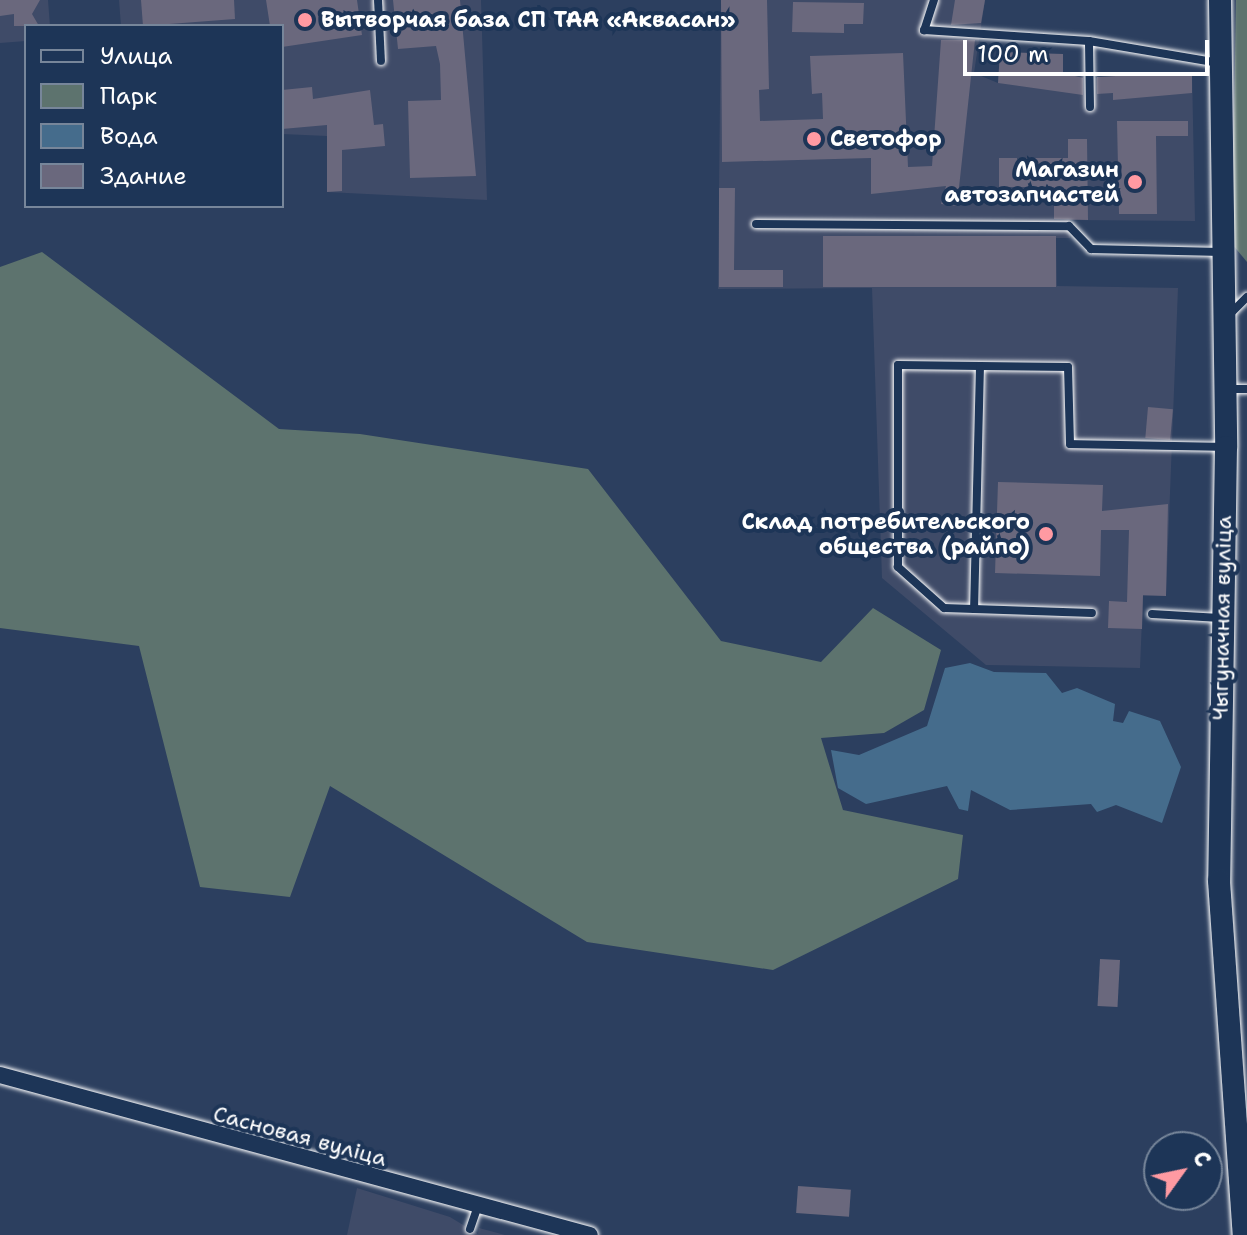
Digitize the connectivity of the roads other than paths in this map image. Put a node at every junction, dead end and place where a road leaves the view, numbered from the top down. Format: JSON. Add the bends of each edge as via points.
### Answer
{"nodes":[{"id":1,"x":378,"y":0,"type":"edge"},
{"id":2,"x":934,"y":0,"type":"edge"},
{"id":3,"x":1220,"y":0,"type":"edge"},
{"id":4,"x":1089,"y":41,"type":"junction"},
{"id":5,"x":381,"y":61,"type":"dead end"},
{"id":6,"x":1220,"y":63,"type":"junction"},
{"id":7,"x":1090,"y":107,"type":"dead end"},
{"id":8,"x":756,"y":224,"type":"dead end"},
{"id":9,"x":1222,"y":252,"type":"junction"},
{"id":10,"x":1247,"y":297,"type":"edge"},
{"id":11,"x":1224,"y":319,"type":"junction"},
{"id":12,"x":980,"y":366,"type":"junction"},
{"id":13,"x":1236,"y":389,"type":"edge"},
{"id":14,"x":1226,"y":447,"type":"junction"},
{"id":15,"x":974,"y":609,"type":"junction"},
{"id":16,"x":1092,"y":613,"type":"dead end"},
{"id":17,"x":1152,"y":614,"type":"dead end"},
{"id":18,"x":1221,"y":618,"type":"junction"},
{"id":19,"x":0,"y":1075,"type":"edge"},
{"id":20,"x":478,"y":1206,"type":"junction"},
{"id":21,"x":470,"y":1229,"type":"dead end"},
{"id":22,"x":590,"y":1235,"type":"edge"},
{"id":23,"x":1244,"y":1235,"type":"edge"}],
"edges":[{"from":1,"to":5,"type":"lane"},
{"from":2,"to":4,"type":"lane","via":[[924,30]]},
{"from":3,"to":6,"type":"street","name":"Чыгуначная вуліца"},
{"from":4,"to":6,"type":"lane"},
{"from":4,"to":7,"type":"lane"},
{"from":6,"to":9,"type":"street","name":"Чыгуначная вуліца"},
{"from":8,"to":9,"type":"lane","via":[[1069,226],[1091,249]]},
{"from":9,"to":11,"type":"street","name":"Чыгуначная вуліца"},
{"from":10,"to":11,"type":"lane"},
{"from":11,"to":13,"type":"street","name":"Чыгуначная вуліца"},
{"from":12,"to":14,"type":"lane","via":[[1068,367],[1070,444]]},
{"from":12,"to":15,"type":"lane"},
{"from":12,"to":15,"type":"lane","via":[[898,365],[898,567],[944,608]]},
{"from":13,"to":14,"type":"street","name":"Чыгуначная вуліца"},
{"from":14,"to":18,"type":"street","name":"Чыгуначная вуліца"},
{"from":15,"to":16,"type":"lane"},
{"from":17,"to":18,"type":"lane"},
{"from":18,"to":23,"type":"street","name":"Чыгуначная вуліца","via":[[1219,881]]},
{"from":19,"to":20,"type":"street","name":"Сасновая вуліца"},
{"from":20,"to":21,"type":"lane"},
{"from":20,"to":22,"type":"street","name":"Сасновая вуліца"}]}
